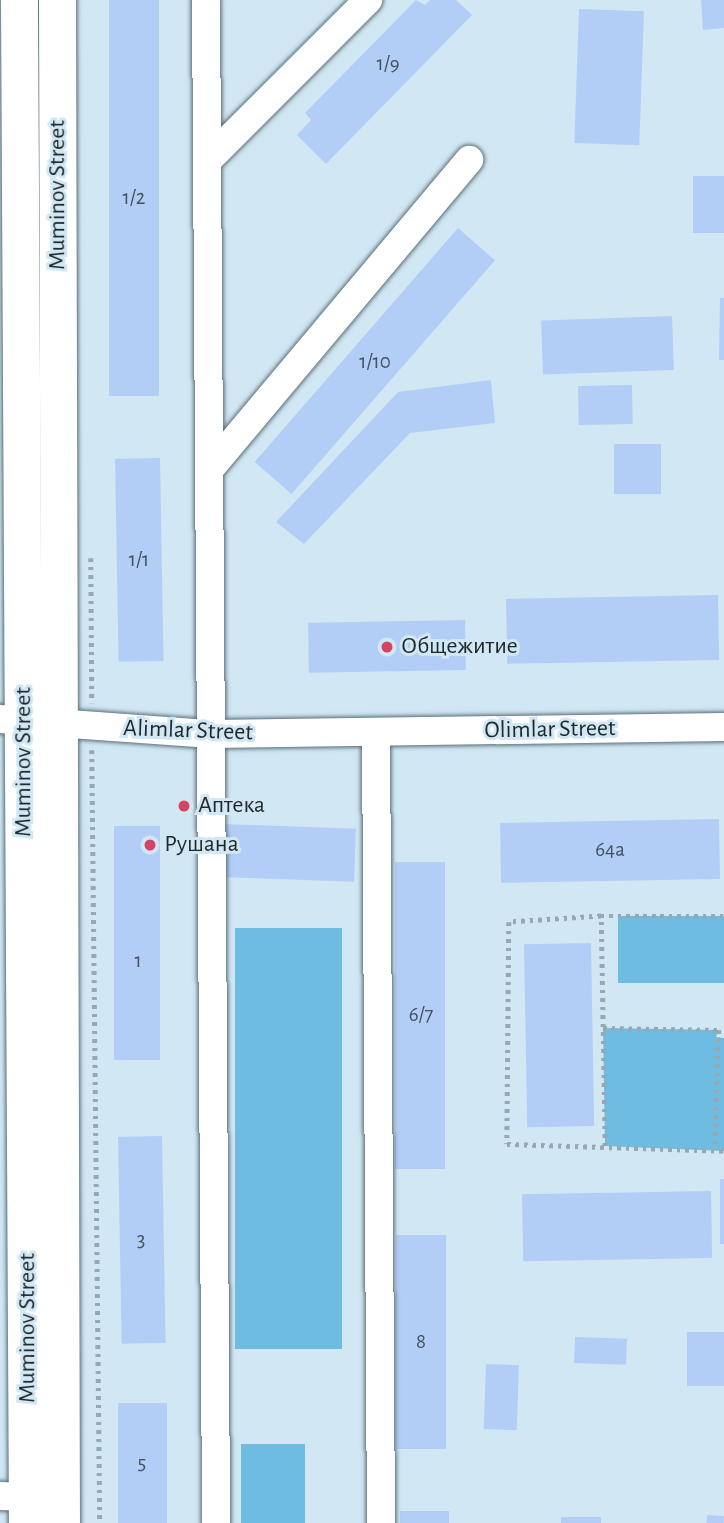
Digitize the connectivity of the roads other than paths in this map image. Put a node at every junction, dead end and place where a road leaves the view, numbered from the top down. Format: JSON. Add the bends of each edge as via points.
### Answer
{"nodes":[{"id":1,"x":19,"y":0,"type":"edge"},
{"id":2,"x":57,"y":0,"type":"edge"},
{"id":3,"x":206,"y":0,"type":"edge"},
{"id":4,"x":368,"y":0,"type":"edge"},
{"id":5,"x":469,"y":160,"type":"dead end"},
{"id":6,"x":207,"y":161,"type":"junction"},
{"id":7,"x":11,"y":364,"type":"edge"},
{"id":8,"x":209,"y":470,"type":"junction"},
{"id":9,"x":12,"y":719,"type":"edge"},
{"id":10,"x":77,"y":725,"type":"junction"},
{"id":11,"x":724,"y":727,"type":"edge"},
{"id":12,"x":376,"y":733,"type":"junction"},
{"id":13,"x":211,"y":734,"type":"junction"},
{"id":14,"x":14,"y":1208,"type":"edge"},
{"id":15,"x":18,"y":1505,"type":"edge"},
{"id":16,"x":61,"y":1523,"type":"edge"},
{"id":17,"x":216,"y":1523,"type":"edge"},
{"id":18,"x":381,"y":1523,"type":"edge"}],
"edges":[{"from":1,"to":7,"type":"main road","name":"Muminov Street"},
{"from":2,"to":10,"type":"main road","name":"Muminov Street"},
{"from":3,"to":6,"type":"street"},
{"from":4,"to":6,"type":"street"},
{"from":5,"to":8,"type":"street"},
{"from":6,"to":8,"type":"street"},
{"from":7,"to":9,"type":"main road","name":"Muminov Street"},
{"from":8,"to":13,"type":"street"},
{"from":9,"to":10,"type":"street","name":"Аlimlar Street"},
{"from":9,"to":14,"type":"main road","name":"Muminov Street"},
{"from":10,"to":13,"type":"street","name":"Аlimlar Street"},
{"from":10,"to":16,"type":"main road","name":"Muminov Street"},
{"from":11,"to":12,"type":"street","name":"Olimlar Street"},
{"from":12,"to":13,"type":"street","name":"Аlimlar Street"},
{"from":12,"to":18,"type":"street"},
{"from":13,"to":17,"type":"street"},
{"from":14,"to":15,"type":"main road","name":"Muminov Street"}]}
